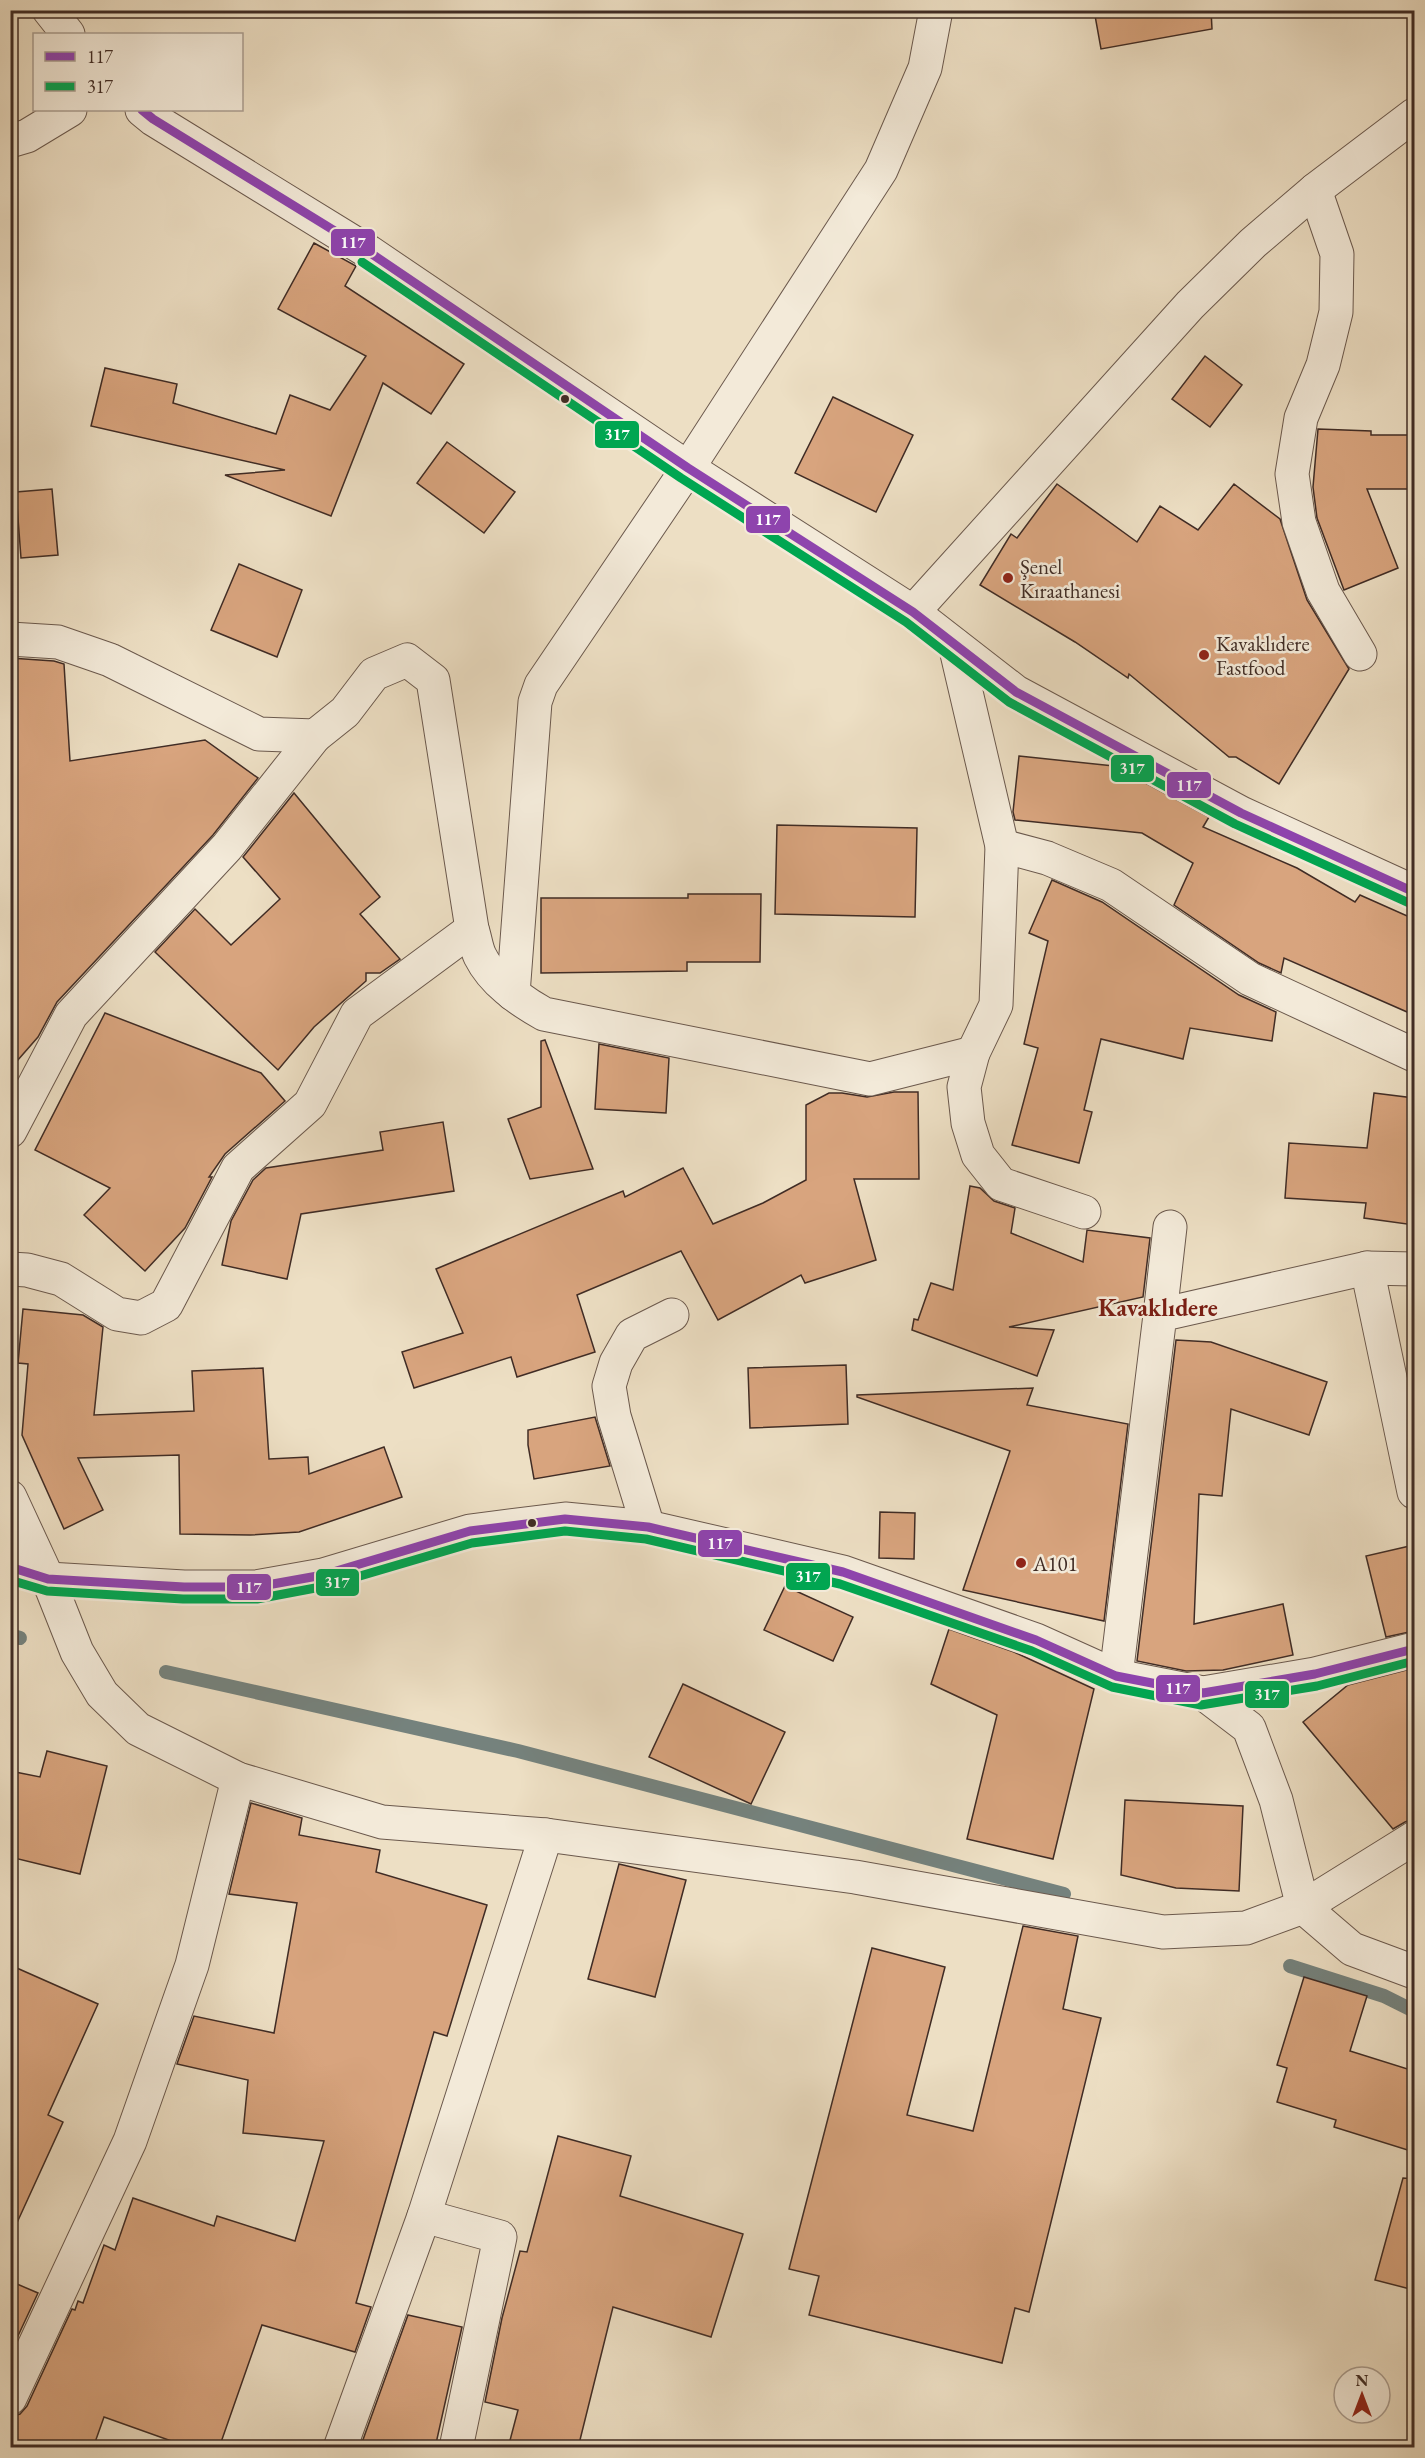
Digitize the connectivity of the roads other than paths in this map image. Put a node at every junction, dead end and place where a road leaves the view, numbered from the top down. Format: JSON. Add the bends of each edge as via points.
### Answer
{"nodes":[{"id":1,"x":49,"y":10,"type":"edge"},
{"id":2,"x":936,"y":10,"type":"edge"},
{"id":3,"x":67,"y":33,"type":"edge"},
{"id":4,"x":68,"y":111,"type":"edge"},
{"id":5,"x":143,"y":111,"type":"edge"},
{"id":6,"x":1414,"y":115,"type":"edge"},
{"id":7,"x":10,"y":141,"type":"edge"},
{"id":8,"x":1315,"y":190,"type":"junction"},
{"id":9,"x":688,"y":468,"type":"junction"},
{"id":10,"x":913,"y":612,"type":"junction"},
{"id":11,"x":10,"y":639,"type":"edge"},
{"id":12,"x":956,"y":645,"type":"junction"},
{"id":13,"x":1360,"y":654,"type":"dead end"},
{"id":14,"x":315,"y":736,"type":"junction"},
{"id":15,"x":1002,"y":846,"type":"junction"},
{"id":16,"x":1414,"y":892,"type":"edge"},
{"id":17,"x":472,"y":928,"type":"junction"},
{"id":18,"x":513,"y":994,"type":"junction"},
{"id":19,"x":973,"y":1053,"type":"junction"},
{"id":20,"x":1414,"y":1055,"type":"edge"},
{"id":21,"x":10,"y":1131,"type":"edge"},
{"id":22,"x":1084,"y":1212,"type":"dead end"},
{"id":23,"x":1170,"y":1227,"type":"dead end"},
{"id":24,"x":1367,"y":1268,"type":"junction"},
{"id":25,"x":10,"y":1269,"type":"edge"},
{"id":26,"x":1414,"y":1269,"type":"edge"},
{"id":27,"x":672,"y":1316,"type":"dead end"},
{"id":28,"x":1161,"y":1316,"type":"junction"},
{"id":29,"x":1414,"y":1492,"type":"edge"},
{"id":30,"x":10,"y":1497,"type":"edge"},
{"id":31,"x":648,"y":1527,"type":"junction"},
{"id":32,"x":10,"y":1567,"type":"edge"},
{"id":33,"x":48,"y":1579,"type":"junction"},
{"id":34,"x":1414,"y":1649,"type":"edge"},
{"id":35,"x":1116,"y":1676,"type":"junction"},
{"id":36,"x":1203,"y":1694,"type":"junction"},
{"id":37,"x":238,"y":1779,"type":"junction"},
{"id":38,"x":546,"y":1835,"type":"junction"},
{"id":39,"x":1414,"y":1838,"type":"edge"},
{"id":40,"x":1303,"y":1907,"type":"junction"},
{"id":41,"x":1414,"y":1972,"type":"edge"},
{"id":42,"x":424,"y":2216,"type":"junction"},
{"id":43,"x":10,"y":2398,"type":"edge"},
{"id":44,"x":340,"y":2448,"type":"edge"},
{"id":45,"x":456,"y":2448,"type":"edge"}],
"edges":[{"from":1,"to":3,"type":"street"},
{"from":2,"to":9,"type":"street","via":[[925,68],[881,170]]},
{"from":4,"to":7,"type":"street","via":[[27,136]]},
{"from":5,"to":9,"type":"street","via":[[369,252]]},
{"from":6,"to":8,"type":"street"},
{"from":8,"to":10,"type":"street","via":[[1253,243],[1190,306]]},
{"from":8,"to":13,"type":"street","via":[[1337,254],[1336,312],[1323,364],[1301,418],[1292,474],[1299,522],[1323,591]]},
{"from":9,"to":10,"type":"street"},
{"from":9,"to":18,"type":"street","via":[[541,685],[536,702]]},
{"from":10,"to":12,"type":"street"},
{"from":11,"to":14,"type":"street","via":[[58,642],[110,660],[259,734]]},
{"from":12,"to":15,"type":"street"},
{"from":12,"to":16,"type":"street","via":[[1016,692],[1241,813]]},
{"from":14,"to":17,"type":"street","via":[[345,712],[374,674],[407,660],[433,681]]},
{"from":14,"to":21,"type":"street","via":[[227,847],[71,1015]]},
{"from":15,"to":19,"type":"street","via":[[996,1005]]},
{"from":15,"to":20,"type":"street","via":[[1047,858],[1111,885],[1250,979]]},
{"from":17,"to":18,"type":"street","via":[[480,956]]},
{"from":17,"to":25,"type":"street","via":[[357,1014],[310,1104],[238,1168],[166,1305],[141,1318],[117,1314],[61,1279]]},
{"from":18,"to":19,"type":"street","via":[[544,1014],[870,1079]]},
{"from":19,"to":22,"type":"street","via":[[964,1087],[968,1123],[978,1155],[1001,1184]]},
{"from":23,"to":28,"type":"street"},
{"from":24,"to":26,"type":"street"},
{"from":24,"to":28,"type":"street"},
{"from":24,"to":29,"type":"street"},
{"from":27,"to":31,"type":"street","via":[[632,1335],[616,1362],[609,1386],[614,1416]]},
{"from":28,"to":35,"type":"street"},
{"from":30,"to":33,"type":"street"},
{"from":31,"to":33,"type":"street","via":[[565,1519],[470,1531],[323,1575],[256,1587]]},
{"from":31,"to":35,"type":"street","via":[[843,1572],[1036,1640]]},
{"from":32,"to":33,"type":"street"},
{"from":33,"to":37,"type":"street","via":[[77,1652],[102,1694],[138,1729]]},
{"from":34,"to":36,"type":"street","via":[[1315,1674]]},
{"from":35,"to":36,"type":"street"},
{"from":36,"to":40,"type":"street","via":[[1249,1728],[1276,1800]]},
{"from":37,"to":38,"type":"street","via":[[382,1822]]},
{"from":37,"to":43,"type":"street","via":[[192,1965],[130,2141]]},
{"from":38,"to":40,"type":"street","via":[[855,1877],[1163,1932],[1246,1928]]},
{"from":38,"to":42,"type":"street"},
{"from":39,"to":40,"type":"street"},
{"from":40,"to":41,"type":"street","via":[[1352,1949]]},
{"from":42,"to":44,"type":"street"},
{"from":42,"to":45,"type":"street","via":[[500,2237]]}]}
